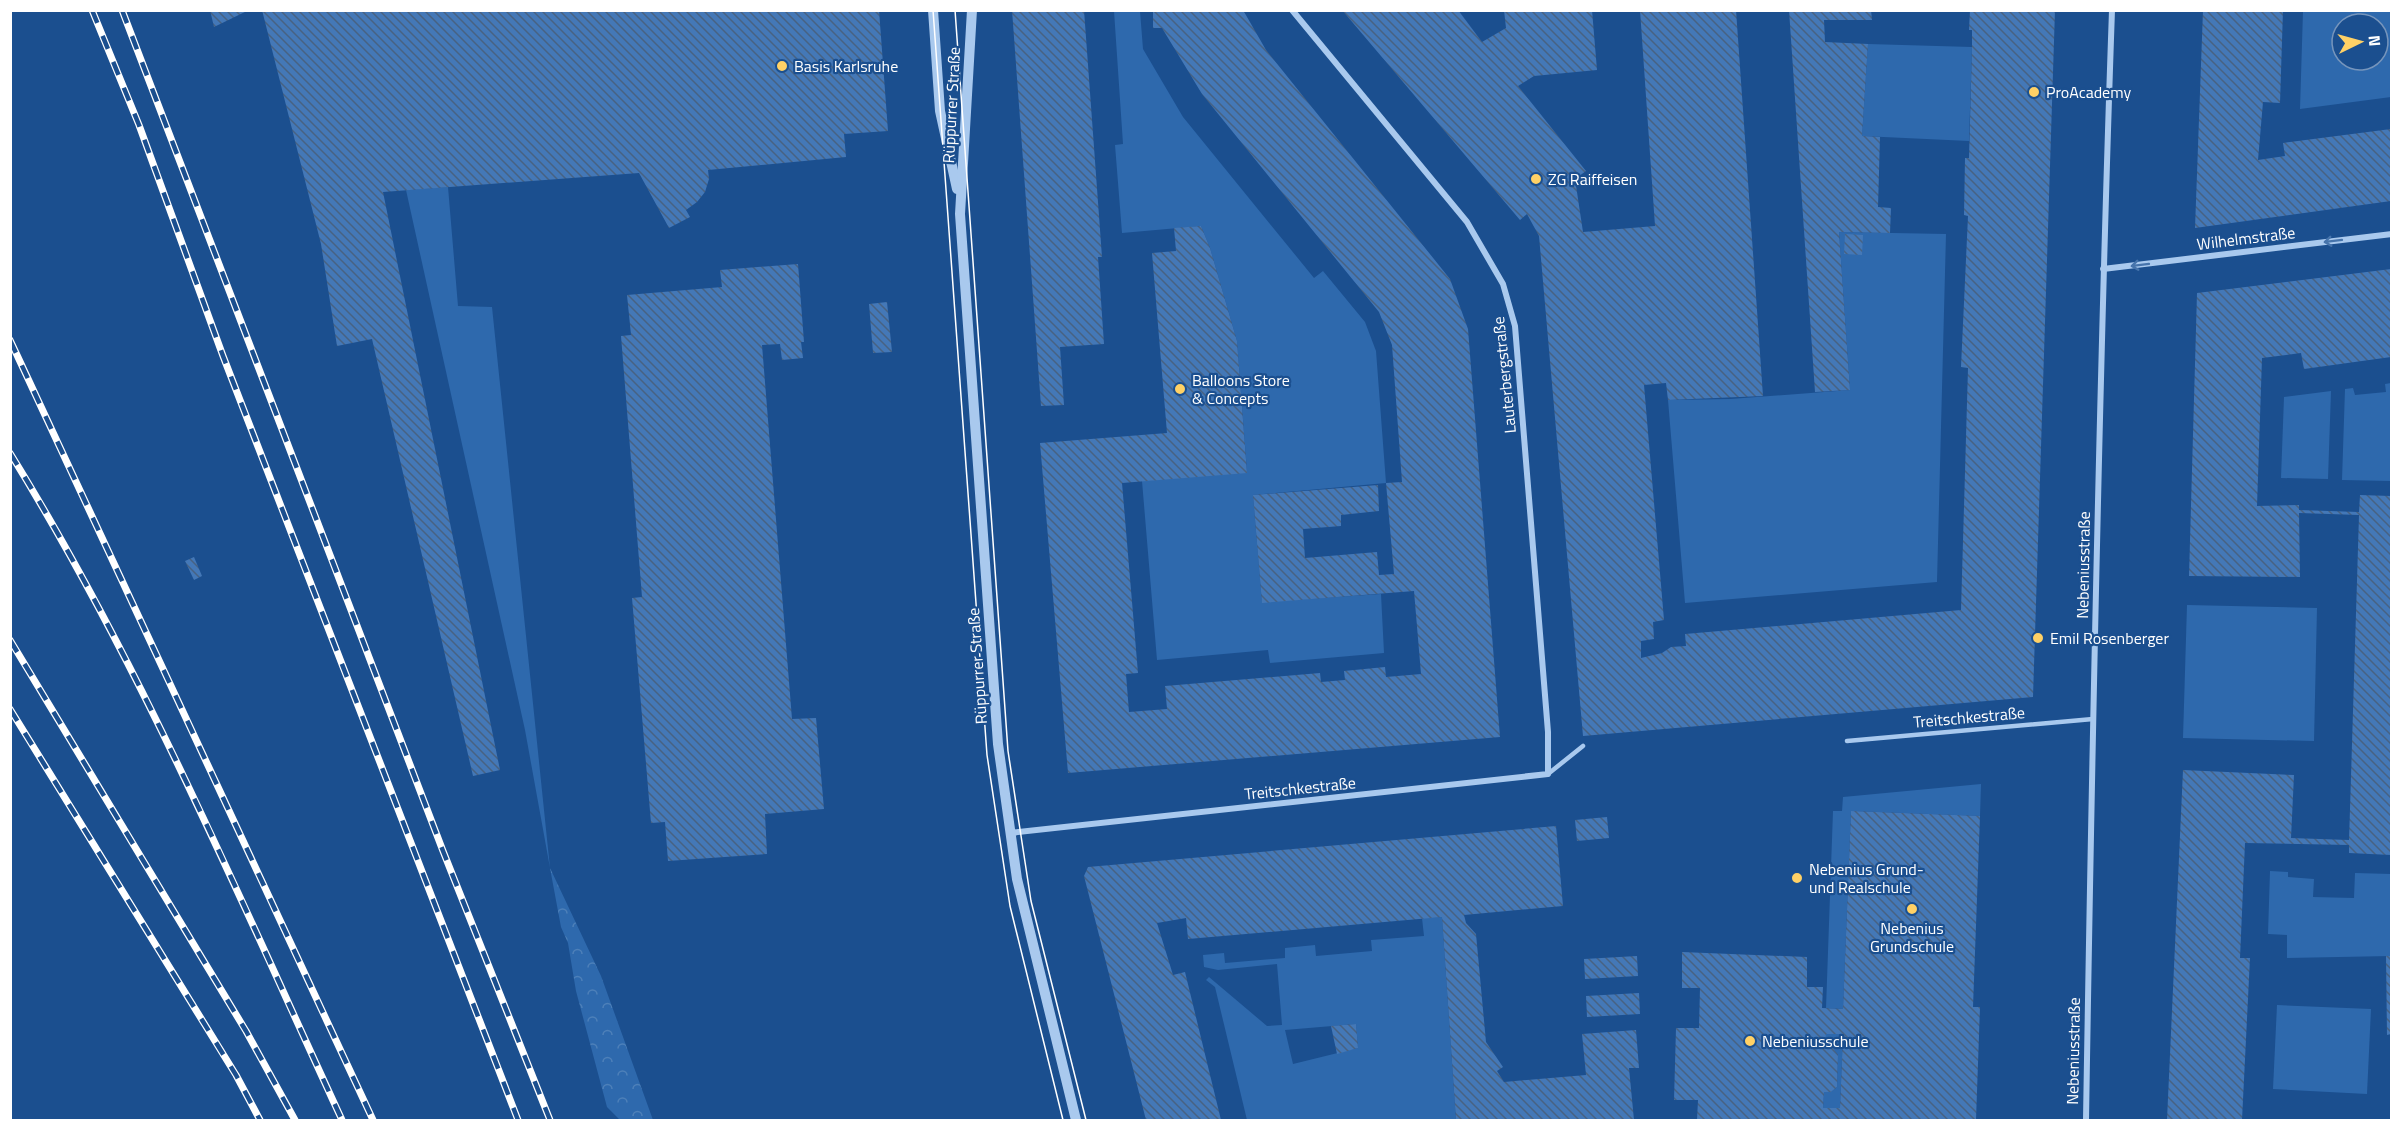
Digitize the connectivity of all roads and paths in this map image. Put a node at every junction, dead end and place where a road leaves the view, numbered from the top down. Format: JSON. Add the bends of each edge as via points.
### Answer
{"nodes":[{"id":1,"x":933,"y":10,"type":"edge"},
{"id":2,"x":972,"y":10,"type":"edge"},
{"id":3,"x":1292,"y":10,"type":"edge"},
{"id":4,"x":2112,"y":10,"type":"edge"},
{"id":5,"x":960,"y":201,"type":"junction"},
{"id":6,"x":2391,"y":234,"type":"edge"},
{"id":7,"x":2103,"y":269,"type":"junction"},
{"id":8,"x":2093,"y":719,"type":"junction"},
{"id":9,"x":1847,"y":741,"type":"dead end"},
{"id":10,"x":1583,"y":746,"type":"dead end"},
{"id":11,"x":1548,"y":774,"type":"junction"},
{"id":12,"x":1010,"y":833,"type":"junction"},
{"id":13,"x":1076,"y":1120,"type":"edge"},
{"id":14,"x":2086,"y":1120,"type":"edge"}],
"edges":[{"from":1,"to":5,"type":"street","name":"Rüppurrer Straße","via":[[940,111]]},
{"from":2,"to":5,"type":"street","name":"Rüppurrer Straße"},
{"from":3,"to":11,"type":"street","name":"Lauterbergstraße","via":[[1467,222],[1503,284],[1515,326]]},
{"from":4,"to":7,"type":"street","name":"Nebeniusstraße"},
{"from":5,"to":12,"type":"street","name":"Rüppurrer Straße","via":[[998,744]]},
{"from":6,"to":7,"type":"street","name":"Wilhelmstraße","one_way":true},
{"from":7,"to":8,"type":"street","name":"Nebeniusstraße"},
{"from":8,"to":9,"type":"lane","name":"Treitschkestraße"},
{"from":8,"to":14,"type":"street","name":"Nebeniusstraße"},
{"from":10,"to":11,"type":"lane"},
{"from":11,"to":12,"type":"street","name":"Treitschkestraße"},
{"from":12,"to":13,"type":"street","name":"Rüppurrer Straße","via":[[1025,912]]}]}
